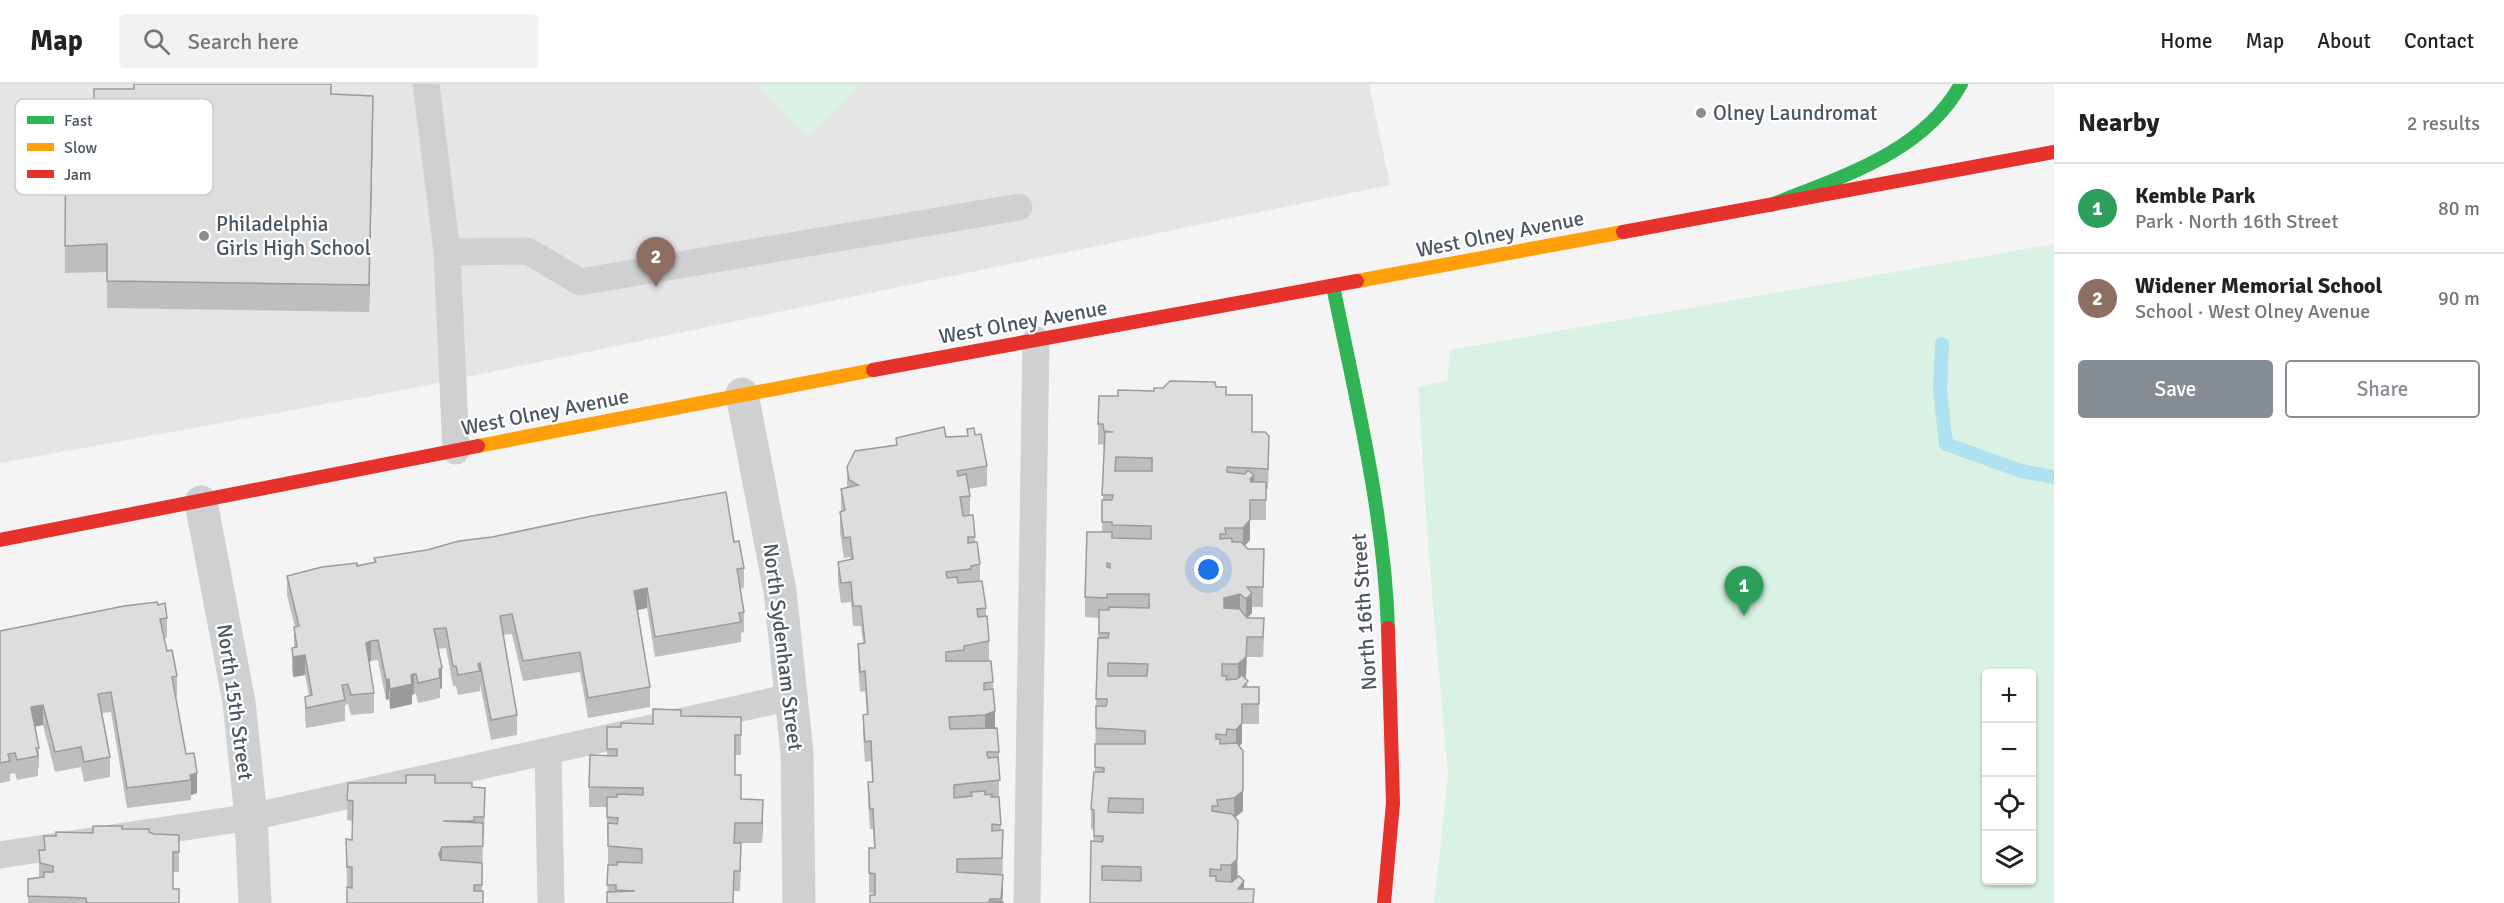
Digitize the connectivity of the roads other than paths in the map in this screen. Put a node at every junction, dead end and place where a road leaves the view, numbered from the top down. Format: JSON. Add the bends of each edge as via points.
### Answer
{"nodes":[{"id":1,"x":426,"y":84,"type":"edge"},
{"id":2,"x":1961,"y":84,"type":"edge"},
{"id":3,"x":2054,"y":152,"type":"edge"},
{"id":4,"x":1771,"y":204,"type":"junction"},
{"id":5,"x":1020,"y":207,"type":"dead end"},
{"id":6,"x":447,"y":252,"type":"junction"},
{"id":7,"x":1333,"y":286,"type":"junction"},
{"id":8,"x":1036,"y":340,"type":"junction"},
{"id":9,"x":742,"y":394,"type":"junction"},
{"id":10,"x":456,"y":451,"type":"junction"},
{"id":11,"x":201,"y":502,"type":"junction"},
{"id":12,"x":0,"y":540,"type":"edge"},
{"id":13,"x":791,"y":698,"type":"junction"},
{"id":14,"x":548,"y":752,"type":"junction"},
{"id":15,"x":251,"y":817,"type":"junction"},
{"id":16,"x":0,"y":855,"type":"edge"},
{"id":17,"x":255,"y":903,"type":"edge"},
{"id":18,"x":550,"y":903,"type":"edge"},
{"id":19,"x":799,"y":903,"type":"edge"},
{"id":20,"x":1027,"y":903,"type":"edge"},
{"id":21,"x":1384,"y":903,"type":"edge"}],
"edges":[{"from":1,"to":6,"type":"lane"},
{"from":2,"to":4,"type":"street","via":[[1958,94],[1929,128],[1864,165]]},
{"from":3,"to":4,"type":"street","name":"West Olney Avenue"},
{"from":4,"to":7,"type":"street","name":"West Olney Avenue"},
{"from":5,"to":6,"type":"lane","via":[[580,282],[528,251]]},
{"from":6,"to":10,"type":"lane"},
{"from":7,"to":8,"type":"street","name":"West Olney Avenue"},
{"from":7,"to":21,"type":"street","name":"North 16th Street","via":[[1386,567],[1394,803]]},
{"from":8,"to":9,"type":"street","name":"West Olney Avenue"},
{"from":8,"to":20,"type":"lane"},
{"from":9,"to":10,"type":"street","name":"West Olney Avenue"},
{"from":9,"to":13,"type":"street","name":"North Sydenham Street","via":[[780,591]]},
{"from":10,"to":11,"type":"street","name":"West Olney Avenue"},
{"from":11,"to":12,"type":"street","name":"West Olney Avenue"},
{"from":11,"to":15,"type":"street","name":"North 15th Street","via":[[239,702]]},
{"from":13,"to":14,"type":"lane"},
{"from":13,"to":19,"type":"street","name":"North Sydenham Street","via":[[797,753]]},
{"from":14,"to":15,"type":"lane"},
{"from":14,"to":18,"type":"lane"},
{"from":15,"to":16,"type":"lane"},
{"from":15,"to":17,"type":"street","name":"North 15th Street"}]}
